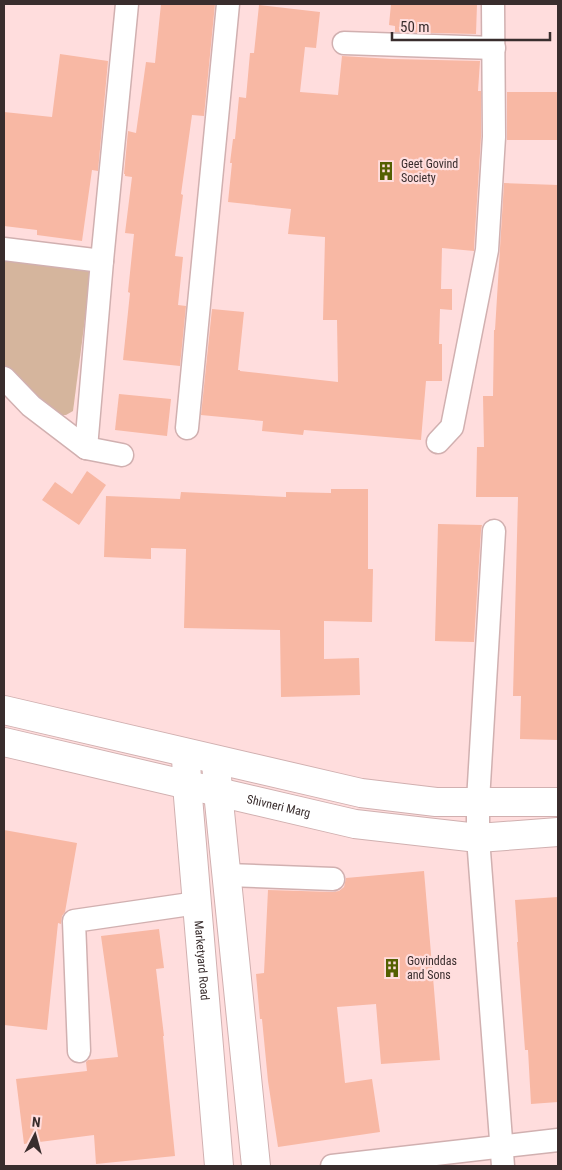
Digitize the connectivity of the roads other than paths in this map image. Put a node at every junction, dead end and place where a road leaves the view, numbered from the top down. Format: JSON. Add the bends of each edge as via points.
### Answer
{"nodes":[{"id":1,"x":127,"y":4,"type":"edge"},
{"id":2,"x":228,"y":4,"type":"edge"},
{"id":3,"x":493,"y":4,"type":"edge"},
{"id":4,"x":344,"y":43,"type":"dead end"},
{"id":5,"x":494,"y":48,"type":"junction"},
{"id":6,"x":4,"y":249,"type":"edge"},
{"id":7,"x":102,"y":261,"type":"junction"},
{"id":8,"x":4,"y":378,"type":"edge"},
{"id":9,"x":187,"y":428,"type":"dead end"},
{"id":10,"x":438,"y":442,"type":"dead end"},
{"id":11,"x":86,"y":448,"type":"junction"},
{"id":12,"x":122,"y":455,"type":"dead end"},
{"id":13,"x":494,"y":531,"type":"dead end"},
{"id":14,"x":4,"y":710,"type":"edge"},
{"id":15,"x":4,"y":742,"type":"edge"},
{"id":16,"x":186,"y":753,"type":"junction"},
{"id":17,"x":216,"y":760,"type":"junction"},
{"id":18,"x":187,"y":785,"type":"junction"},
{"id":19,"x":218,"y":792,"type":"junction"},
{"id":20,"x":478,"y":801,"type":"junction"},
{"id":21,"x":558,"y":802,"type":"edge"},
{"id":22,"x":558,"y":832,"type":"edge"},
{"id":23,"x":478,"y":838,"type":"junction"},
{"id":24,"x":227,"y":875,"type":"junction"},
{"id":25,"x":333,"y":879,"type":"dead end"},
{"id":26,"x":197,"y":903,"type":"junction"},
{"id":27,"x":79,"y":1051,"type":"dead end"},
{"id":28,"x":558,"y":1140,"type":"edge"},
{"id":29,"x":502,"y":1156,"type":"edge"},
{"id":30,"x":364,"y":1164,"type":"edge"},
{"id":31,"x":219,"y":1166,"type":"edge"},
{"id":32,"x":256,"y":1166,"type":"edge"},
{"id":33,"x":332,"y":1166,"type":"edge"}],
"edges":[{"from":1,"to":7,"type":"street"},
{"from":2,"to":9,"type":"street"},
{"from":3,"to":5,"type":"street"},
{"from":4,"to":5,"type":"street"},
{"from":5,"to":10,"type":"street","via":[[494,138],[487,250],[452,427]]},
{"from":6,"to":7,"type":"street"},
{"from":7,"to":11,"type":"street"},
{"from":8,"to":11,"type":"street","via":[[31,406]]},
{"from":11,"to":12,"type":"street"},
{"from":13,"to":20,"type":"street"},
{"from":14,"to":16,"type":"main road"},
{"from":15,"to":18,"type":"main road","name":"Shivneri Marg"},
{"from":16,"to":17,"type":"main road"},
{"from":16,"to":18,"type":"main road","name":"Marketyard Road"},
{"from":17,"to":19,"type":"main road"},
{"from":17,"to":20,"type":"main road","via":[[361,793],[436,802]]},
{"from":18,"to":19,"type":"main road","name":"Shivneri Marg"},
{"from":18,"to":26,"type":"main road","name":"Marketyard Road"},
{"from":19,"to":23,"type":"main road","name":"Shivneri Marg","via":[[355,824]]},
{"from":19,"to":24,"type":"main road"},
{"from":20,"to":21,"type":"main road"},
{"from":20,"to":23,"type":"street"},
{"from":22,"to":23,"type":"main road","name":"Shivneri Marg"},
{"from":23,"to":29,"type":"street"},
{"from":24,"to":25,"type":"street"},
{"from":24,"to":32,"type":"main road"},
{"from":26,"to":27,"type":"street","via":[[74,921]]},
{"from":26,"to":31,"type":"main road","name":"Marketyard Road"},
{"from":28,"to":29,"type":"street"},
{"from":29,"to":30,"type":"street"},
{"from":30,"to":33,"type":"street"}]}
